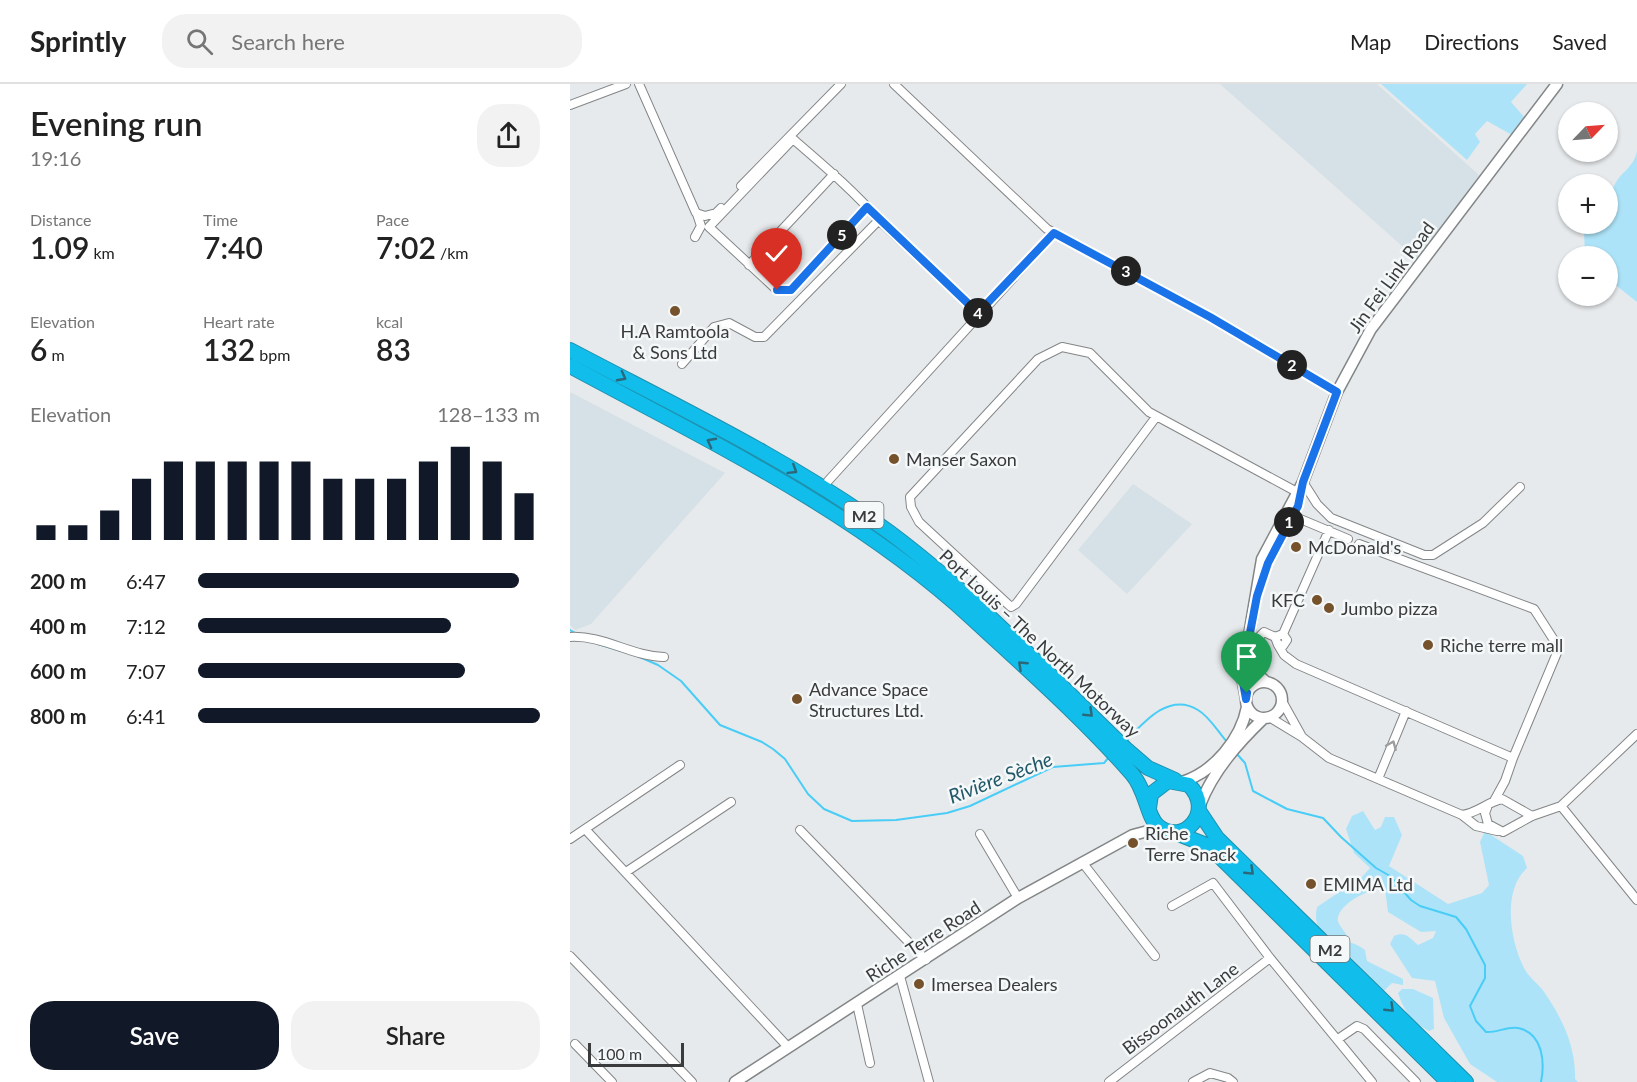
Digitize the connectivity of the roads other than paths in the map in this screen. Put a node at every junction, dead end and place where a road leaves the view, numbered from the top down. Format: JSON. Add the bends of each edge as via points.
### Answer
{"nodes":[{"id":1,"x":626,"y":84,"type":"edge"},
{"id":2,"x":639,"y":84,"type":"edge"},
{"id":3,"x":841,"y":84,"type":"edge"},
{"id":4,"x":894,"y":84,"type":"edge"},
{"id":5,"x":1557,"y":84,"type":"edge"},
{"id":6,"x":570,"y":105,"type":"edge"},
{"id":7,"x":834,"y":174,"type":"junction"},
{"id":8,"x":867,"y":207,"type":"junction"},
{"id":9,"x":696,"y":213,"type":"junction"},
{"id":10,"x":879,"y":220,"type":"junction"},
{"id":11,"x":1054,"y":233,"type":"junction"},
{"id":12,"x":695,"y":237,"type":"dead end"},
{"id":13,"x":749,"y":265,"type":"junction"},
{"id":14,"x":978,"y":313,"type":"junction"},
{"id":15,"x":570,"y":350,"type":"edge"},
{"id":16,"x":682,"y":364,"type":"dead end"},
{"id":17,"x":570,"y":366,"type":"edge"},
{"id":18,"x":1337,"y":392,"type":"junction"},
{"id":19,"x":1156,"y":417,"type":"junction"},
{"id":20,"x":828,"y":481,"type":"dead end"},
{"id":21,"x":1300,"y":487,"type":"junction"},
{"id":22,"x":1520,"y":487,"type":"dead end"},
{"id":23,"x":1289,"y":514,"type":"junction"},
{"id":24,"x":1329,"y":530,"type":"junction"},
{"id":25,"x":1348,"y":539,"type":"dead end"},
{"id":26,"x":1359,"y":544,"type":"dead end"},
{"id":27,"x":570,"y":637,"type":"edge"},
{"id":28,"x":1281,"y":640,"type":"junction"},
{"id":29,"x":1249,"y":646,"type":"junction"},
{"id":30,"x":664,"y":657,"type":"dead end"},
{"id":31,"x":1265,"y":681,"type":"junction"},
{"id":32,"x":1282,"y":701,"type":"junction"},
{"id":33,"x":1246,"y":703,"type":"junction"},
{"id":34,"x":1406,"y":711,"type":"junction"},
{"id":35,"x":1267,"y":718,"type":"junction"},
{"id":36,"x":1637,"y":734,"type":"edge"},
{"id":37,"x":1302,"y":737,"type":"junction"},
{"id":38,"x":1118,"y":750,"type":"junction"},
{"id":39,"x":1513,"y":758,"type":"junction"},
{"id":40,"x":680,"y":765,"type":"dead end"},
{"id":41,"x":1378,"y":779,"type":"junction"},
{"id":42,"x":1179,"y":781,"type":"junction"},
{"id":43,"x":1506,"y":781,"type":"junction"},
{"id":44,"x":1494,"y":801,"type":"junction"},
{"id":45,"x":731,"y":802,"type":"dead end"},
{"id":46,"x":1510,"y":802,"type":"junction"},
{"id":47,"x":1561,"y":806,"type":"junction"},
{"id":48,"x":1200,"y":808,"type":"junction"},
{"id":49,"x":1487,"y":808,"type":"junction"},
{"id":50,"x":1150,"y":812,"type":"junction"},
{"id":51,"x":1462,"y":815,"type":"junction"},
{"id":52,"x":1532,"y":816,"type":"junction"},
{"id":53,"x":1516,"y":823,"type":"junction"},
{"id":54,"x":585,"y":829,"type":"junction"},
{"id":55,"x":800,"y":830,"type":"dead end"},
{"id":56,"x":1169,"y":831,"type":"junction"},
{"id":57,"x":1497,"y":831,"type":"junction"},
{"id":58,"x":980,"y":834,"type":"dead end"},
{"id":59,"x":1133,"y":835,"type":"junction"},
{"id":60,"x":570,"y":839,"type":"edge"},
{"id":61,"x":1082,"y":862,"type":"junction"},
{"id":62,"x":626,"y":872,"type":"junction"},
{"id":63,"x":1018,"y":898,"type":"junction"},
{"id":64,"x":1637,"y":900,"type":"edge"},
{"id":65,"x":1172,"y":906,"type":"dead end"},
{"id":66,"x":570,"y":956,"type":"edge"},
{"id":67,"x":1155,"y":956,"type":"dead end"},
{"id":68,"x":1270,"y":958,"type":"junction"},
{"id":69,"x":926,"y":960,"type":"junction"},
{"id":70,"x":900,"y":976,"type":"junction"},
{"id":71,"x":857,"y":1004,"type":"junction"},
{"id":72,"x":1338,"y":1039,"type":"junction"},
{"id":73,"x":575,"y":1044,"type":"dead end"},
{"id":74,"x":788,"y":1047,"type":"junction"},
{"id":75,"x":870,"y":1063,"type":"dead end"},
{"id":76,"x":1114,"y":1080,"type":"edge"},
{"id":77,"x":612,"y":1082,"type":"edge"},
{"id":78,"x":692,"y":1082,"type":"edge"},
{"id":79,"x":737,"y":1082,"type":"edge"},
{"id":80,"x":929,"y":1082,"type":"edge"},
{"id":81,"x":1193,"y":1082,"type":"edge"},
{"id":82,"x":1233,"y":1082,"type":"edge"},
{"id":83,"x":1372,"y":1082,"type":"edge"},
{"id":84,"x":1416,"y":1082,"type":"edge"},
{"id":85,"x":1448,"y":1082,"type":"edge"},
{"id":86,"x":1466,"y":1082,"type":"edge"}],
"edges":[{"from":1,"to":6,"type":"street"},
{"from":2,"to":9,"type":"street"},
{"from":3,"to":9,"type":"street","via":[[716,213]]},
{"from":4,"to":11,"type":"street"},
{"from":5,"to":18,"type":"main road","name":"Jin Fei Link Road","via":[[1371,328]]},
{"from":7,"to":8,"type":"street"},
{"from":7,"to":13,"type":"street"},
{"from":7,"to":13,"type":"street","via":[[793,139],[709,227]]},
{"from":8,"to":10,"type":"street"},
{"from":8,"to":13,"type":"street","via":[[791,290],[777,290]]},
{"from":9,"to":12,"type":"street","via":[[701,226]]},
{"from":10,"to":14,"type":"street"},
{"from":10,"to":16,"type":"street","via":[[764,337],[755,337],[729,323],[714,327]]},
{"from":11,"to":14,"type":"street"},
{"from":11,"to":18,"type":"street","via":[[1210,317]]},
{"from":14,"to":20,"type":"street"},
{"from":15,"to":38,"type":"highway","name":"Port Louis – The North Motorway","number":"M2","one_way":true,"via":[[781,462],[889,533],[970,598]]},
{"from":38,"to":17,"type":"highway","name":"Port Louis – The North Motorway","number":"M2","one_way":true,"via":[[944,594],[849,522],[730,452]]},
{"from":18,"to":21,"type":"main road","name":"Jin Fei Link Road"},
{"from":19,"to":19,"type":"street","via":[[1090,354],[1062,347],[1038,359],[910,497],[910,507],[919,522],[1011,607]]},
{"from":19,"to":21,"type":"street"},
{"from":21,"to":22,"type":"street","via":[[1331,518],[1424,555],[1442,552],[1483,522]]},
{"from":21,"to":23,"type":"main road","name":"Jin Fei Link Road","via":[[1302,493]]},
{"from":23,"to":24,"type":"street"},
{"from":23,"to":29,"type":"main road","via":[[1265,563]]},
{"from":24,"to":25,"type":"street"},
{"from":24,"to":28,"type":"street"},
{"from":26,"to":39,"type":"street","via":[[1534,609],[1559,648]]},
{"from":27,"to":30,"type":"street","via":[[589,636],[651,657]]},
{"from":28,"to":29,"type":"street","via":[[1264,632]]},
{"from":28,"to":34,"type":"street","via":[[1290,660]]},
{"from":29,"to":31,"type":"main road","via":[[1253,670]]},
{"from":29,"to":33,"type":"main road","via":[[1243,682]]},
{"from":31,"to":32,"type":"main road","via":[[1276,686]]},
{"from":31,"to":33,"type":"main road","via":[[1250,688]]},
{"from":32,"to":35,"type":"main road","via":[[1276,714]]},
{"from":32,"to":37,"type":"street"},
{"from":33,"to":35,"type":"main road","via":[[1257,717]]},
{"from":33,"to":42,"type":"main road","via":[[1241,726],[1223,753],[1206,772]]},
{"from":34,"to":39,"type":"street"},
{"from":41,"to":34,"type":"street","one_way":true},
{"from":35,"to":37,"type":"street"},
{"from":35,"to":48,"type":"main road","via":[[1248,733],[1223,764],[1205,790]]},
{"from":36,"to":47,"type":"street"},
{"from":37,"to":41,"type":"street","via":[[1329,758]]},
{"from":38,"to":42,"type":"highway","name":"Port Louis – The North Motorway","number":"M2"},
{"from":38,"to":50,"type":"highway","name":"Port Louis – The North Motorway","number":"M2","via":[[1145,792]]},
{"from":39,"to":43,"type":"street"},
{"from":40,"to":54,"type":"street"},
{"from":41,"to":51,"type":"street"},
{"from":42,"to":48,"type":"highway","number":"M2","via":[[1195,791]]},
{"from":42,"to":50,"type":"highway","via":[[1168,781],[1155,788]]},
{"from":43,"to":44,"type":"street"},
{"from":43,"to":46,"type":"street"},
{"from":44,"to":46,"type":"street"},
{"from":44,"to":49,"type":"street"},
{"from":45,"to":62,"type":"street"},
{"from":46,"to":52,"type":"street"},
{"from":46,"to":53,"type":"street","via":[[1518,814]]},
{"from":47,"to":52,"type":"street"},
{"from":47,"to":64,"type":"street"},
{"from":48,"to":56,"type":"highway","via":[[1190,826]]},
{"from":48,"to":86,"type":"highway","number":"M2","one_way":true,"via":[[1217,838]]},
{"from":49,"to":51,"type":"street"},
{"from":49,"to":57,"type":"street","via":[[1485,819]]},
{"from":50,"to":56,"type":"highway","number":"M2","via":[[1158,826]]},
{"from":50,"to":59,"type":"main road"},
{"from":51,"to":57,"type":"street","via":[[1476,826]]},
{"from":52,"to":53,"type":"street"},
{"from":53,"to":57,"type":"street","via":[[1507,831]]},
{"from":54,"to":60,"type":"street"},
{"from":54,"to":62,"type":"street"},
{"from":55,"to":69,"type":"street"},
{"from":56,"to":59,"type":"main road"},
{"from":56,"to":85,"type":"highway","number":"M2","via":[[1209,846]]},
{"from":58,"to":63,"type":"street"},
{"from":59,"to":61,"type":"main road","name":"Riche Terre Road"},
{"from":61,"to":63,"type":"main road","name":"Riche Terre Road"},
{"from":61,"to":67,"type":"street"},
{"from":62,"to":74,"type":"street"},
{"from":63,"to":69,"type":"main road","name":"Riche Terre Road"},
{"from":65,"to":68,"type":"street","via":[[1213,883]]},
{"from":66,"to":78,"type":"street"},
{"from":68,"to":72,"type":"street"},
{"from":68,"to":76,"type":"street","name":"Bissoonauth Lane"},
{"from":69,"to":70,"type":"main road","name":"Riche Terre Road"},
{"from":70,"to":71,"type":"main road","name":"Riche Terre Road"},
{"from":70,"to":80,"type":"street"},
{"from":71,"to":74,"type":"main road","name":"Riche Terre Road"},
{"from":71,"to":75,"type":"street"},
{"from":72,"to":83,"type":"street"},
{"from":72,"to":84,"type":"street","via":[[1357,1026],[1364,1029]]},
{"from":73,"to":77,"type":"street"},
{"from":74,"to":79,"type":"main road","name":"Riche Terre Road"},
{"from":81,"to":82,"type":"street","via":[[1210,1073]]}]}
